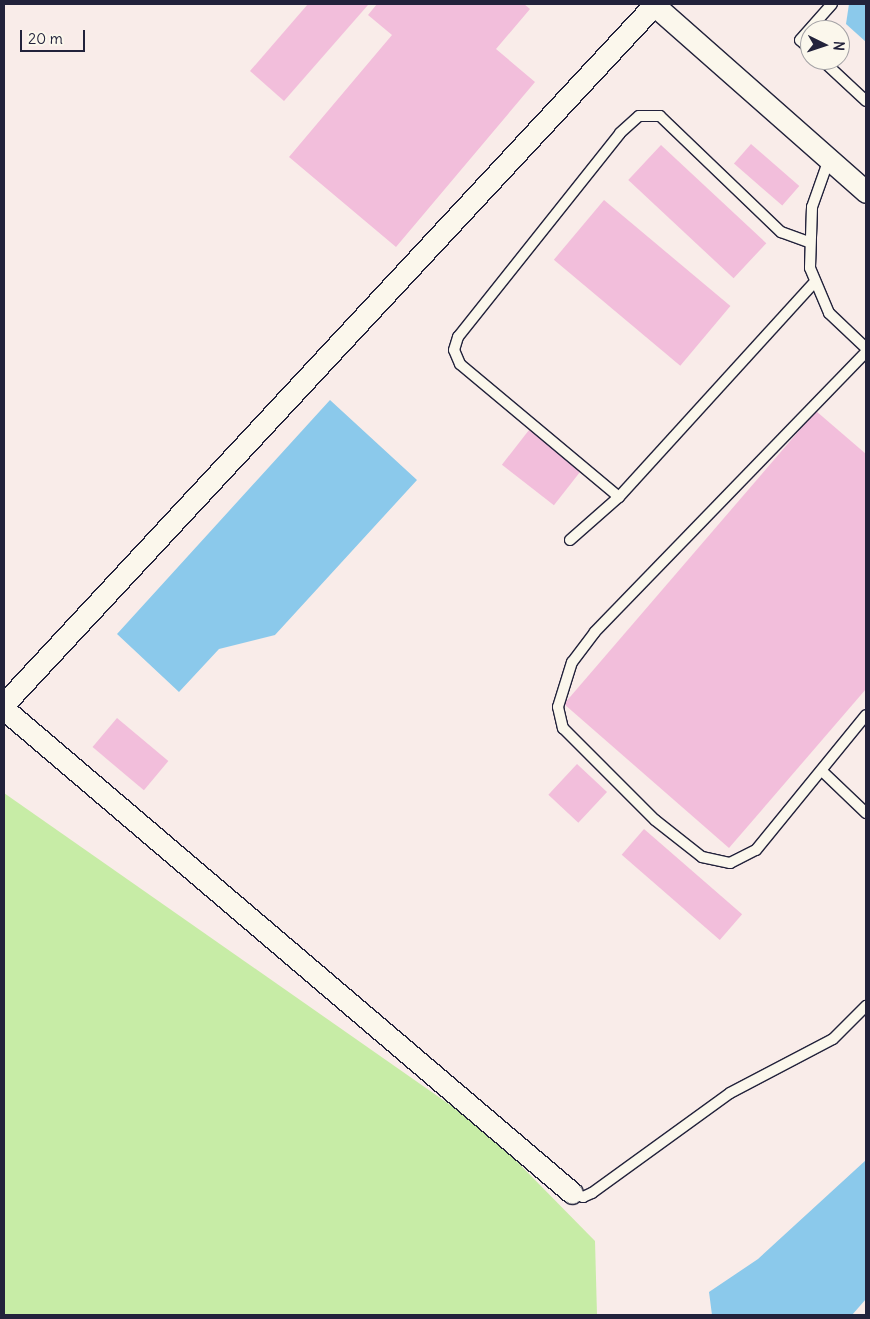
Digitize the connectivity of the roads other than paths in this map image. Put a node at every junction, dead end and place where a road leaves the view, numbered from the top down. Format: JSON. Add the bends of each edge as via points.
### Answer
{"nodes":[{"id":1,"x":654,"y":4,"type":"edge"},
{"id":2,"x":832,"y":4,"type":"edge"},
{"id":3,"x":818,"y":20,"type":"edge"},
{"id":4,"x":833,"y":70,"type":"edge"},
{"id":5,"x":866,"y":101,"type":"edge"},
{"id":6,"x":829,"y":159,"type":"junction"},
{"id":7,"x":866,"y":192,"type":"edge"},
{"id":8,"x":809,"y":242,"type":"junction"},
{"id":9,"x":814,"y":282,"type":"junction"},
{"id":10,"x":866,"y":350,"type":"edge"},
{"id":11,"x":619,"y":497,"type":"junction"},
{"id":12,"x":570,"y":540,"type":"dead end"},
{"id":13,"x":4,"y":704,"type":"edge"},
{"id":14,"x":4,"y":709,"type":"edge"},
{"id":15,"x":866,"y":715,"type":"edge"},
{"id":16,"x":822,"y":771,"type":"junction"},
{"id":17,"x":866,"y":813,"type":"edge"},
{"id":18,"x":866,"y":1006,"type":"edge"},
{"id":19,"x":572,"y":1193,"type":"joint"}],
"edges":[{"from":1,"to":6,"type":"street"},
{"from":1,"to":13,"type":"street"},
{"from":2,"to":3,"type":"lane"},
{"from":4,"to":5,"type":"lane"},
{"from":6,"to":7,"type":"street"},
{"from":6,"to":8,"type":"lane","via":[[812,206]]},
{"from":8,"to":9,"type":"lane"},
{"from":8,"to":11,"type":"lane","via":[[781,232],[660,116],[639,116],[620,133],[458,337],[454,350],[460,364]]},
{"from":9,"to":10,"type":"lane","via":[[829,313]]},
{"from":9,"to":11,"type":"lane"},
{"from":10,"to":16,"type":"lane","via":[[595,632],[572,662],[559,692],[559,719],[577,743],[655,820],[712,860],[730,863],[748,858]]},
{"from":11,"to":12,"type":"lane"},
{"from":14,"to":19,"type":"street"},
{"from":15,"to":16,"type":"lane"},
{"from":16,"to":17,"type":"lane"},
{"from":18,"to":19,"type":"lane","via":[[833,1039],[730,1093],[592,1193],[583,1197]]}]}
